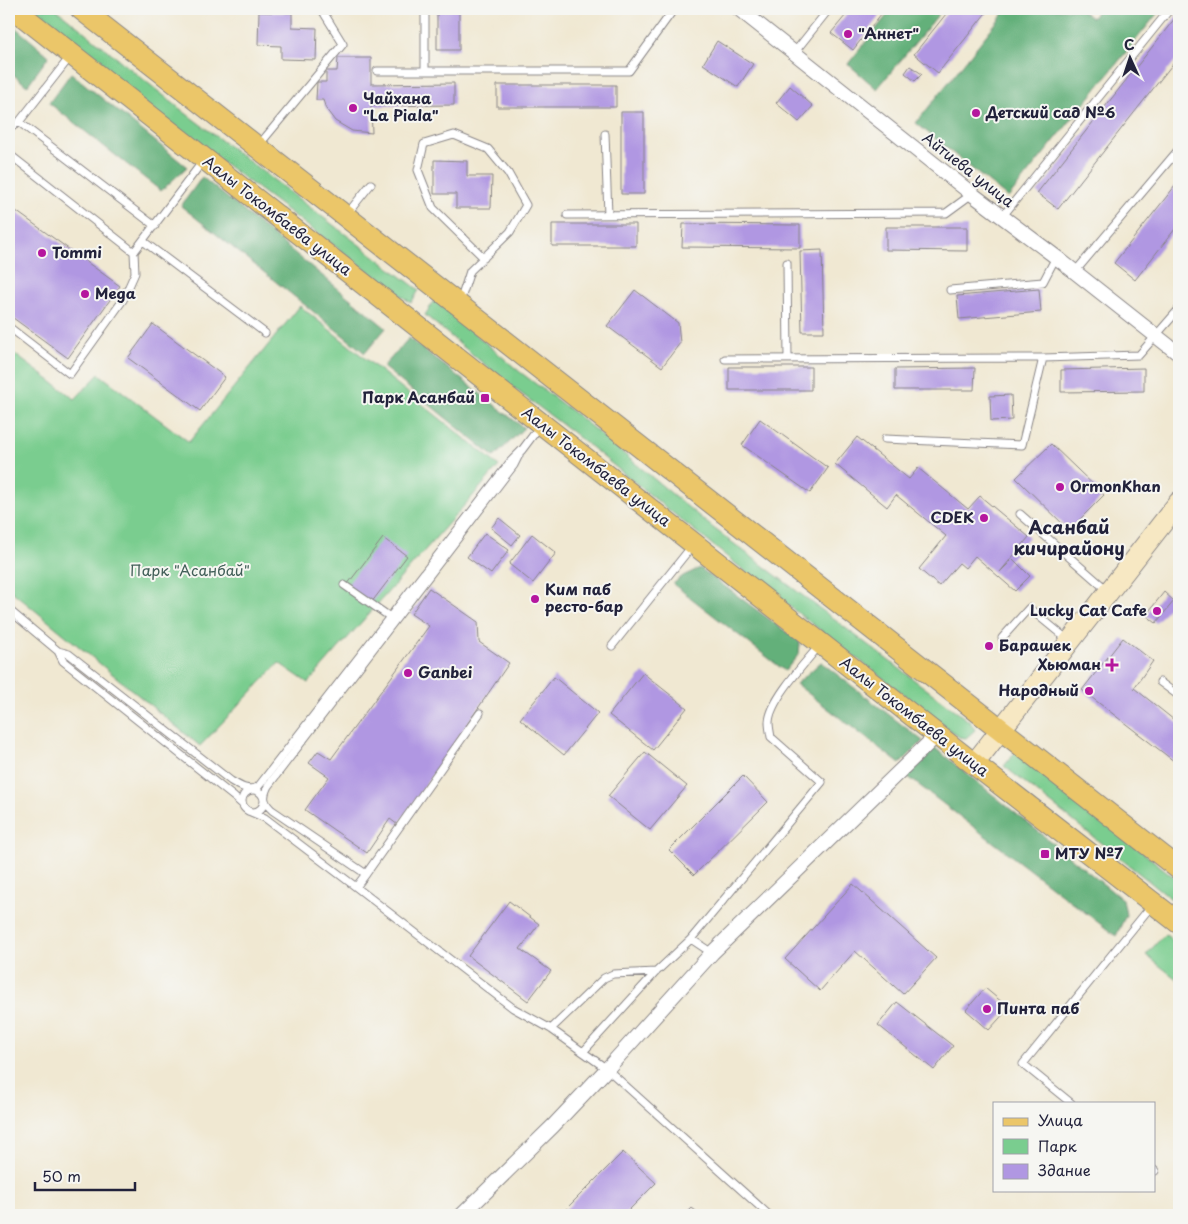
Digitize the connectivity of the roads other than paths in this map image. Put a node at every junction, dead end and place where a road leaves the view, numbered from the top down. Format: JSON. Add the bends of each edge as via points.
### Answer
{"nodes":[{"id":1,"x":14,"y":9,"type":"edge"},
{"id":2,"x":81,"y":9,"type":"edge"},
{"id":3,"x":424,"y":9,"type":"edge"},
{"id":4,"x":674,"y":9,"type":"edge"},
{"id":5,"x":739,"y":9,"type":"edge"},
{"id":6,"x":829,"y":9,"type":"edge"},
{"id":7,"x":1170,"y":9,"type":"edge"},
{"id":8,"x":322,"y":10,"type":"dead end"},
{"id":9,"x":794,"y":53,"type":"junction"},
{"id":10,"x":72,"y":55,"type":"junction"},
{"id":11,"x":425,"y":70,"type":"junction"},
{"id":12,"x":377,"y":71,"type":"dead end"},
{"id":13,"x":19,"y":122,"type":"junction"},
{"id":14,"x":9,"y":130,"type":"edge"},
{"id":15,"x":605,"y":134,"type":"dead end"},
{"id":16,"x":257,"y":147,"type":"junction"},
{"id":17,"x":1179,"y":149,"type":"edge"},
{"id":18,"x":9,"y":154,"type":"edge"},
{"id":19,"x":204,"y":159,"type":"junction"},
{"id":20,"x":371,"y":184,"type":"dead end"},
{"id":21,"x":972,"y":194,"type":"junction"},
{"id":22,"x":567,"y":215,"type":"dead end"},
{"id":23,"x":608,"y":215,"type":"junction"},
{"id":24,"x":346,"y":216,"type":"junction"},
{"id":25,"x":1002,"y":217,"type":"junction"},
{"id":26,"x":155,"y":226,"type":"junction"},
{"id":27,"x":143,"y":241,"type":"junction"},
{"id":28,"x":134,"y":252,"type":"junction"},
{"id":29,"x":1056,"y":257,"type":"junction"},
{"id":30,"x":484,"y":258,"type":"junction"},
{"id":31,"x":788,"y":263,"type":"dead end"},
{"id":32,"x":1074,"y":273,"type":"junction"},
{"id":33,"x":950,"y":290,"type":"dead end"},
{"id":34,"x":459,"y":305,"type":"junction"},
{"id":35,"x":1179,"y":309,"type":"edge"},
{"id":36,"x":9,"y":327,"type":"edge"},
{"id":37,"x":265,"y":334,"type":"dead end"},
{"id":38,"x":1157,"y":336,"type":"junction"},
{"id":39,"x":1179,"y":354,"type":"edge"},
{"id":40,"x":725,"y":358,"type":"dead end"},
{"id":41,"x":1043,"y":358,"type":"junction"},
{"id":42,"x":788,"y":359,"type":"junction"},
{"id":43,"x":541,"y":424,"type":"junction"},
{"id":44,"x":885,"y":439,"type":"dead end"},
{"id":45,"x":522,"y":450,"type":"junction"},
{"id":46,"x":1179,"y":502,"type":"edge"},
{"id":47,"x":1020,"y":514,"type":"dead end"},
{"id":48,"x":694,"y":544,"type":"junction"},
{"id":49,"x":344,"y":585,"type":"dead end"},
{"id":50,"x":1108,"y":592,"type":"junction"},
{"id":51,"x":9,"y":610,"type":"edge"},
{"id":52,"x":390,"y":617,"type":"junction"},
{"id":53,"x":1002,"y":638,"type":"dead end"},
{"id":54,"x":1070,"y":642,"type":"junction"},
{"id":55,"x":820,"y":643,"type":"junction"},
{"id":56,"x":612,"y":646,"type":"dead end"},
{"id":57,"x":58,"y":651,"type":"junction"},
{"id":58,"x":1160,"y":682,"type":"dead end"},
{"id":59,"x":1179,"y":696,"type":"edge"},
{"id":60,"x":480,"y":713,"type":"dead end"},
{"id":61,"x":1002,"y":730,"type":"junction"},
{"id":62,"x":937,"y":735,"type":"junction"},
{"id":63,"x":974,"y":764,"type":"junction"},
{"id":64,"x":252,"y":790,"type":"junction"},
{"id":65,"x":264,"y":800,"type":"junction"},
{"id":66,"x":243,"y":805,"type":"junction"},
{"id":67,"x":251,"y":812,"type":"junction"},
{"id":68,"x":1179,"y":869,"type":"edge"},
{"id":69,"x":366,"y":874,"type":"junction"},
{"id":70,"x":356,"y":887,"type":"junction"},
{"id":71,"x":1154,"y":902,"type":"junction"},
{"id":72,"x":1179,"y":923,"type":"edge"},
{"id":73,"x":691,"y":939,"type":"junction"},
{"id":74,"x":712,"y":953,"type":"junction"},
{"id":75,"x":656,"y":972,"type":"junction"},
{"id":76,"x":551,"y":1029,"type":"junction"},
{"id":77,"x":583,"y":1052,"type":"junction"},
{"id":78,"x":607,"y":1069,"type":"junction"},
{"id":79,"x":1070,"y":1102,"type":"edge"},
{"id":80,"x":462,"y":1215,"type":"edge"},
{"id":81,"x":769,"y":1215,"type":"edge"}],
"edges":[{"from":1,"to":10,"type":"main road","name":"Аалы Токомбаева улица"},
{"from":2,"to":16,"type":"main road"},
{"from":3,"to":11,"type":"lane"},
{"from":4,"to":11,"type":"lane","via":[[629,71]]},
{"from":5,"to":9,"type":"street","name":"Айтиева улица"},
{"from":6,"to":9,"type":"lane"},
{"from":7,"to":25,"type":"lane"},
{"from":8,"to":16,"type":"lane","via":[[343,44]]},
{"from":9,"to":21,"type":"street","name":"Айтиева улица"},
{"from":10,"to":13,"type":"lane"},
{"from":10,"to":19,"type":"main road","name":"Аалы Токомбаева улица"},
{"from":11,"to":12,"type":"lane"},
{"from":13,"to":14,"type":"lane"},
{"from":13,"to":26,"type":"lane"},
{"from":15,"to":23,"type":"lane"},
{"from":16,"to":24,"type":"main road"},
{"from":17,"to":32,"type":"lane"},
{"from":18,"to":28,"type":"lane"},
{"from":19,"to":26,"type":"lane"},
{"from":19,"to":43,"type":"main road","name":"Аалы Токомбаева улица"},
{"from":20,"to":24,"type":"lane"},
{"from":21,"to":23,"type":"lane","via":[[946,213]]},
{"from":21,"to":25,"type":"street","name":"Айтиева улица"},
{"from":22,"to":23,"type":"lane"},
{"from":24,"to":34,"type":"main road"},
{"from":25,"to":29,"type":"street","name":"Айтиева улица"},
{"from":26,"to":27,"type":"lane"},
{"from":27,"to":28,"type":"lane"},
{"from":27,"to":37,"type":"lane"},
{"from":28,"to":36,"type":"lane","via":[[135,273],[123,300],[70,374]]},
{"from":29,"to":32,"type":"street","name":"Айтиева улица"},
{"from":29,"to":33,"type":"lane","via":[[1044,282]]},
{"from":30,"to":30,"type":"lane","via":[[510,232],[526,205],[508,173],[488,149],[454,135],[424,144],[418,170],[433,208]]},
{"from":30,"to":34,"type":"lane","via":[[470,271]]},
{"from":31,"to":42,"type":"lane"},
{"from":32,"to":38,"type":"street","name":"Айтиева улица"},
{"from":34,"to":61,"type":"main road"},
{"from":35,"to":38,"type":"lane"},
{"from":38,"to":39,"type":"street","name":"Айтиева улица"},
{"from":38,"to":41,"type":"lane","via":[[1139,355]]},
{"from":40,"to":42,"type":"lane"},
{"from":41,"to":42,"type":"lane"},
{"from":41,"to":44,"type":"lane","via":[[1022,445]]},
{"from":43,"to":45,"type":"lane"},
{"from":43,"to":48,"type":"main road","name":"Аалы Токомбаева улица"},
{"from":45,"to":52,"type":"lane"},
{"from":45,"to":65,"type":"lane","via":[[514,465],[268,786]]},
{"from":46,"to":50,"type":"main road"},
{"from":47,"to":50,"type":"lane"},
{"from":48,"to":55,"type":"main road","name":"Аалы Токомбаева улица"},
{"from":48,"to":56,"type":"lane"},
{"from":49,"to":52,"type":"lane"},
{"from":50,"to":54,"type":"main road"},
{"from":51,"to":57,"type":"lane"},
{"from":52,"to":64,"type":"lane","via":[[263,781]]},
{"from":53,"to":54,"type":"lane","via":[[1029,608]]},
{"from":54,"to":61,"type":"main road"},
{"from":55,"to":62,"type":"main road","name":"Аалы Токомбаева улица"},
{"from":55,"to":73,"type":"lane","via":[[789,683],[769,720],[770,737],[822,782]]},
{"from":57,"to":64,"type":"lane","via":[[69,654],[231,781]]},
{"from":57,"to":66,"type":"lane","via":[[63,662]]},
{"from":58,"to":59,"type":"lane"},
{"from":60,"to":69,"type":"lane"},
{"from":61,"to":63,"type":"main road"},
{"from":61,"to":68,"type":"main road"},
{"from":62,"to":63,"type":"main road","name":"Аалы Токомбаева улица"},
{"from":62,"to":74,"type":"street"},
{"from":63,"to":71,"type":"main road","name":"Аалы Токомбаева улица"},
{"from":64,"to":65,"type":"lane","via":[[262,794]]},
{"from":64,"to":66,"type":"lane","via":[[244,795]]},
{"from":65,"to":67,"type":"lane","via":[[260,809]]},
{"from":65,"to":69,"type":"lane","via":[[272,810]]},
{"from":66,"to":67,"type":"lane"},
{"from":67,"to":70,"type":"lane","via":[[265,818]]},
{"from":69,"to":70,"type":"lane"},
{"from":70,"to":76,"type":"lane","via":[[513,1008]]},
{"from":71,"to":72,"type":"main road","name":"Аалы Токомбаева улица"},
{"from":71,"to":79,"type":"lane","via":[[1023,1064]]},
{"from":73,"to":74,"type":"lane"},
{"from":73,"to":75,"type":"lane"},
{"from":74,"to":78,"type":"street"},
{"from":75,"to":76,"type":"lane","via":[[613,974],[604,978]]},
{"from":75,"to":77,"type":"lane"},
{"from":76,"to":77,"type":"lane"},
{"from":77,"to":78,"type":"lane"},
{"from":78,"to":80,"type":"street"},
{"from":78,"to":81,"type":"lane"}]}
